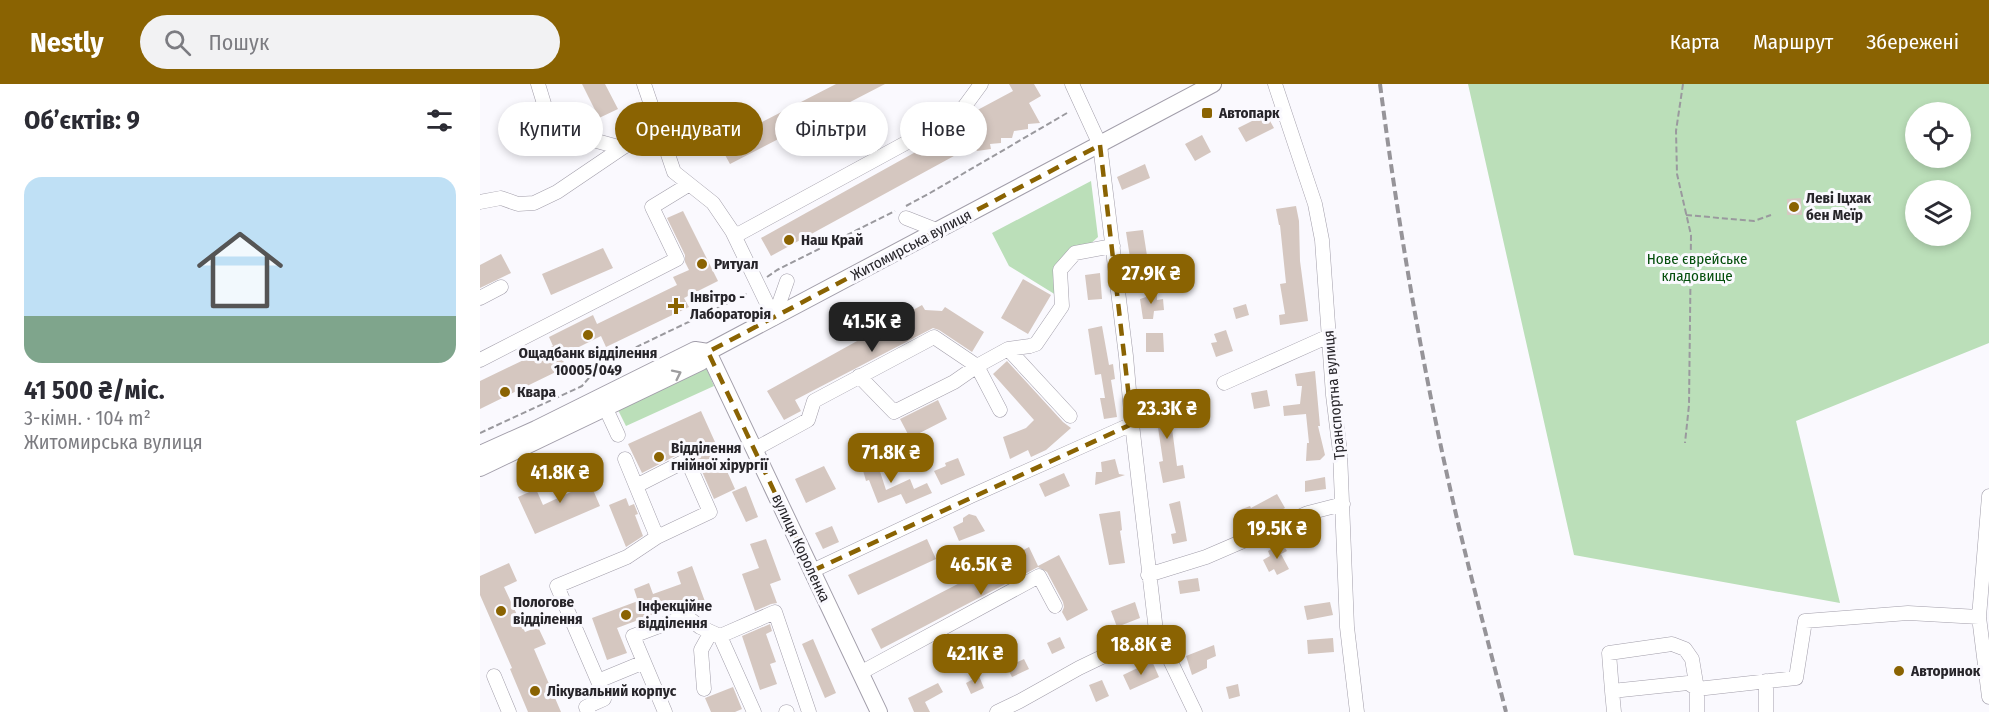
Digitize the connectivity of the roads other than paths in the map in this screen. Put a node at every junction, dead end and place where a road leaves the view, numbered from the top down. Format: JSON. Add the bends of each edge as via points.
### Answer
{"nodes":[{"id":1,"x":538,"y":84,"type":"edge"},
{"id":2,"x":644,"y":84,"type":"edge"},
{"id":3,"x":981,"y":84,"type":"edge"},
{"id":4,"x":1072,"y":84,"type":"edge"},
{"id":5,"x":1213,"y":84,"type":"edge"},
{"id":6,"x":1275,"y":84,"type":"edge"},
{"id":7,"x":650,"y":102,"type":"edge"},
{"id":8,"x":1100,"y":145,"type":"junction"},
{"id":9,"x":615,"y":146,"type":"edge"},
{"id":10,"x":615,"y":153,"type":"edge"},
{"id":11,"x":668,"y":156,"type":"edge"},
{"id":12,"x":688,"y":185,"type":"junction"},
{"id":13,"x":480,"y":202,"type":"edge"},
{"id":14,"x":906,"y":218,"type":"dead end"},
{"id":15,"x":939,"y":231,"type":"junction"},
{"id":16,"x":735,"y":236,"type":"junction"},
{"id":17,"x":1113,"y":246,"type":"junction"},
{"id":18,"x":787,"y":281,"type":"dead end"},
{"id":19,"x":501,"y":287,"type":"dead end"},
{"id":20,"x":480,"y":298,"type":"edge"},
{"id":21,"x":774,"y":318,"type":"junction"},
{"id":22,"x":1329,"y":336,"type":"junction"},
{"id":23,"x":1008,"y":350,"type":"junction"},
{"id":24,"x":708,"y":352,"type":"junction"},
{"id":25,"x":480,"y":360,"type":"edge"},
{"id":26,"x":977,"y":366,"type":"junction"},
{"id":27,"x":859,"y":376,"type":"junction"},
{"id":28,"x":1224,"y":383,"type":"dead end"},
{"id":29,"x":606,"y":409,"type":"junction"},
{"id":30,"x":1000,"y":410,"type":"dead end"},
{"id":31,"x":1070,"y":416,"type":"dead end"},
{"id":32,"x":1132,"y":424,"type":"junction"},
{"id":33,"x":618,"y":435,"type":"dead end"},
{"id":34,"x":755,"y":449,"type":"junction"},
{"id":35,"x":480,"y":454,"type":"edge"},
{"id":36,"x":625,"y":459,"type":"dead end"},
{"id":37,"x":480,"y":468,"type":"edge"},
{"id":38,"x":636,"y":486,"type":"junction"},
{"id":39,"x":1989,"y":496,"type":"edge"},
{"id":40,"x":1343,"y":504,"type":"junction"},
{"id":41,"x":657,"y":537,"type":"junction"},
{"id":42,"x":812,"y":571,"type":"junction"},
{"id":43,"x":1148,"y":575,"type":"junction"},
{"id":44,"x":1055,"y":606,"type":"dead end"},
{"id":45,"x":1979,"y":616,"type":"junction"},
{"id":46,"x":1156,"y":631,"type":"junction"},
{"id":47,"x":715,"y":634,"type":"junction"},
{"id":48,"x":644,"y":662,"type":"junction"},
{"id":49,"x":860,"y":673,"type":"junction"},
{"id":50,"x":494,"y":676,"type":"dead end"},
{"id":51,"x":598,"y":681,"type":"junction"},
{"id":52,"x":1766,"y":681,"type":"junction"},
{"id":53,"x":704,"y":689,"type":"dead end"},
{"id":54,"x":1697,"y":689,"type":"junction"},
{"id":55,"x":1612,"y":691,"type":"junction"},
{"id":56,"x":1989,"y":697,"type":"edge"},
{"id":57,"x":508,"y":712,"type":"edge"},
{"id":58,"x":588,"y":712,"type":"edge"},
{"id":59,"x":665,"y":712,"type":"edge"},
{"id":60,"x":754,"y":712,"type":"edge"},
{"id":61,"x":809,"y":712,"type":"edge"},
{"id":62,"x":879,"y":712,"type":"edge"},
{"id":63,"x":997,"y":712,"type":"edge"},
{"id":64,"x":1195,"y":712,"type":"edge"},
{"id":65,"x":1357,"y":712,"type":"edge"},
{"id":66,"x":1614,"y":712,"type":"edge"},
{"id":67,"x":1697,"y":712,"type":"edge"},
{"id":68,"x":1766,"y":712,"type":"edge"}],
"edges":[{"from":1,"to":9,"type":"street","via":[[549,120],[557,130]]},
{"from":2,"to":7,"type":"street"},
{"from":3,"to":16,"type":"street","via":[[959,114]]},
{"from":4,"to":8,"type":"street"},
{"from":5,"to":8,"type":"main road","name":"Житомирська вулиця"},
{"from":6,"to":22,"type":"street","name":"Транспортна вулиця","via":[[1315,204],[1322,240]]},
{"from":8,"to":15,"type":"main road","name":"Житомирська вулиця"},
{"from":8,"to":17,"type":"street"},
{"from":10,"to":13,"type":"street","via":[[534,203],[518,204],[501,198]]},
{"from":11,"to":12,"type":"street","via":[[674,172]]},
{"from":12,"to":16,"type":"street","via":[[713,203]]},
{"from":12,"to":25,"type":"street","via":[[652,207],[677,259]]},
{"from":14,"to":15,"type":"street"},
{"from":15,"to":21,"type":"main road","name":"Житомирська вулиця"},
{"from":16,"to":21,"type":"street"},
{"from":17,"to":23,"type":"street","via":[[1075,253],[1060,270],[1062,306],[1036,344]]},
{"from":17,"to":32,"type":"street"},
{"from":18,"to":21,"type":"street"},
{"from":19,"to":20,"type":"street"},
{"from":21,"to":24,"type":"main road","name":"Житомирська вулиця"},
{"from":22,"to":28,"type":"street"},
{"from":22,"to":40,"type":"street","name":"Транспортна вулиця"},
{"from":23,"to":26,"type":"street"},
{"from":23,"to":31,"type":"street"},
{"from":29,"to":24,"type":"main road","name":"Житомирська вулиця","one_way":true,"via":[[701,362]]},
{"from":24,"to":34,"type":"main road","name":"вулиця Короленка"},
{"from":24,"to":35,"type":"main road","via":[[695,350]]},
{"from":26,"to":27,"type":"street","via":[[934,337]]},
{"from":26,"to":27,"type":"street","via":[[894,412]]},
{"from":26,"to":30,"type":"street"},
{"from":27,"to":34,"type":"street","via":[[814,401],[808,420]]},
{"from":29,"to":33,"type":"street"},
{"from":29,"to":37,"type":"main road","name":"Житомирська вулиця"},
{"from":32,"to":42,"type":"street"},
{"from":32,"to":43,"type":"street"},
{"from":34,"to":42,"type":"main road","name":"вулиця Короленка"},
{"from":36,"to":38,"type":"street"},
{"from":38,"to":41,"type":"street"},
{"from":38,"to":41,"type":"street","via":[[687,460],[710,512]]},
{"from":39,"to":45,"type":"street"},
{"from":40,"to":43,"type":"street","via":[[1308,513],[1206,557]]},
{"from":40,"to":65,"type":"street","name":"Транспортна вулиця","via":[[1347,627]]},
{"from":41,"to":51,"type":"street","via":[[627,557],[557,586]]},
{"from":42,"to":49,"type":"main road","name":"вулиця Короленка"},
{"from":43,"to":46,"type":"street"},
{"from":44,"to":49,"type":"street","via":[[1039,576]]},
{"from":45,"to":52,"type":"street","via":[[1908,614],[1805,621],[1796,678]]},
{"from":45,"to":56,"type":"street"},
{"from":46,"to":63,"type":"street"},
{"from":46,"to":64,"type":"street"},
{"from":47,"to":48,"type":"street","via":[[686,616],[633,636]]},
{"from":47,"to":53,"type":"street","via":[[701,650]]},
{"from":47,"to":60,"type":"street"},
{"from":47,"to":61,"type":"street","via":[[775,612]]},
{"from":48,"to":51,"type":"street"},
{"from":48,"to":59,"type":"street"},
{"from":49,"to":62,"type":"main road","name":"вулиця Короленка"},
{"from":50,"to":57,"type":"street"},
{"from":51,"to":58,"type":"street","via":[[604,699],[586,707]]},
{"from":52,"to":54,"type":"street"},
{"from":52,"to":68,"type":"street"},
{"from":54,"to":55,"type":"street","via":[[1688,683]]},
{"from":54,"to":55,"type":"street","via":[[1692,659],[1685,649],[1672,644],[1609,653]]},
{"from":54,"to":67,"type":"street"},
{"from":55,"to":66,"type":"street"}]}
